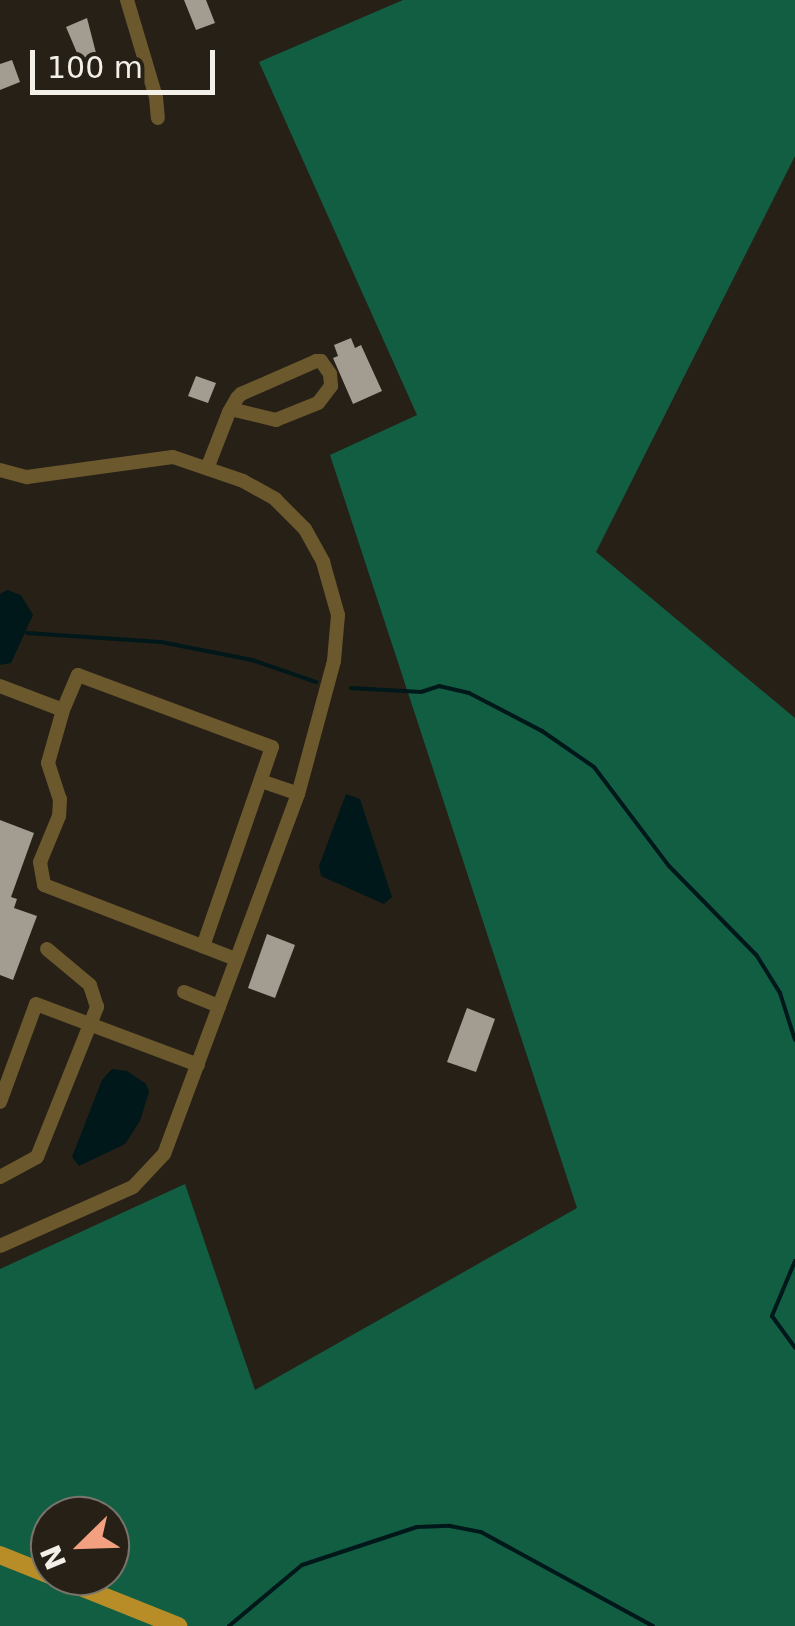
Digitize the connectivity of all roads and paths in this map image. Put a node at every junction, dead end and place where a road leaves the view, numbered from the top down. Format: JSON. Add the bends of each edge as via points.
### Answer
{"nodes":[{"id":1,"x":127,"y":0,"type":"edge"},
{"id":2,"x":158,"y":118,"type":"dead end"},
{"id":3,"x":231,"y":409,"type":"junction"},
{"id":4,"x":208,"y":466,"type":"junction"},
{"id":5,"x":0,"y":470,"type":"edge"},
{"id":6,"x":0,"y":686,"type":"edge"},
{"id":7,"x":63,"y":710,"type":"junction"},
{"id":8,"x":261,"y":782,"type":"junction"},
{"id":9,"x":298,"y":794,"type":"junction"},
{"id":10,"x":203,"y":946,"type":"junction"},
{"id":11,"x":47,"y":949,"type":"dead end"},
{"id":12,"x":236,"y":959,"type":"junction"},
{"id":13,"x":184,"y":992,"type":"dead end"},
{"id":14,"x":219,"y":1006,"type":"junction"},
{"id":15,"x":88,"y":1024,"type":"junction"},
{"id":16,"x":198,"y":1065,"type":"junction"},
{"id":17,"x":0,"y":1102,"type":"edge"},
{"id":18,"x":0,"y":1177,"type":"edge"},
{"id":19,"x":0,"y":1246,"type":"edge"},
{"id":20,"x":0,"y":1555,"type":"edge"},
{"id":21,"x":30,"y":1567,"type":"edge"},
{"id":22,"x":104,"y":1596,"type":"edge"},
{"id":23,"x":178,"y":1626,"type":"edge"}],
"edges":[{"from":1,"to":2,"type":"street"},
{"from":3,"to":3,"type":"street","via":[[241,394],[316,361],[330,374],[328,392],[318,403],[276,420]]},
{"from":3,"to":4,"type":"street"},
{"from":4,"to":5,"type":"street","via":[[173,458],[27,477]]},
{"from":4,"to":9,"type":"street","via":[[287,509],[314,543],[336,599],[334,661]]},
{"from":6,"to":7,"type":"street"},
{"from":7,"to":8,"type":"street","via":[[78,675],[272,746]]},
{"from":7,"to":10,"type":"street","via":[[48,763],[60,800],[40,862],[44,885]]},
{"from":8,"to":9,"type":"street"},
{"from":8,"to":10,"type":"street"},
{"from":9,"to":12,"type":"street"},
{"from":10,"to":12,"type":"street"},
{"from":11,"to":15,"type":"street","via":[[90,986],[96,1007]]},
{"from":12,"to":14,"type":"street"},
{"from":13,"to":14,"type":"street"},
{"from":14,"to":16,"type":"street"},
{"from":15,"to":16,"type":"street"},
{"from":15,"to":17,"type":"street","via":[[36,1004]]},
{"from":15,"to":18,"type":"street","via":[[37,1157]]},
{"from":16,"to":19,"type":"street","via":[[150,1174]]},
{"from":20,"to":21,"type":"main road"},
{"from":22,"to":23,"type":"main road"}]}
